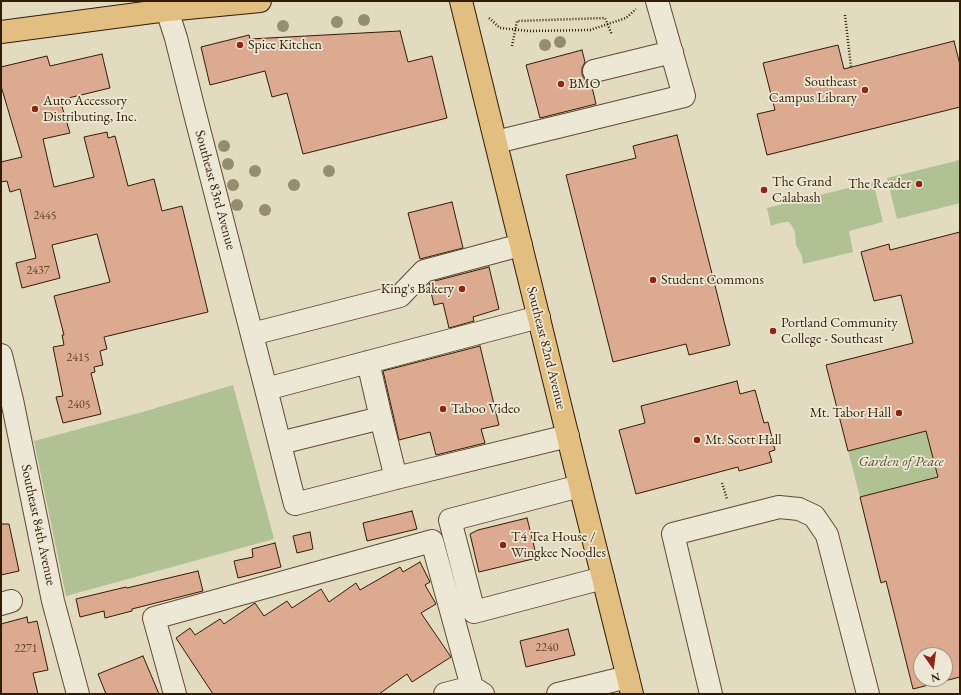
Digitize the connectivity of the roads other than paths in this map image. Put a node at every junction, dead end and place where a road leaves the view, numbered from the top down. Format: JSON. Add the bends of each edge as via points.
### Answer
{"nodes":[{"id":1,"x":260,"y":1,"type":"edge"},
{"id":2,"x":461,"y":1,"type":"edge"},
{"id":3,"x":649,"y":3,"type":"edge"},
{"id":4,"x":167,"y":10,"type":"junction"},
{"id":5,"x":1,"y":32,"type":"edge"},
{"id":6,"x":672,"y":52,"type":"junction"},
{"id":7,"x":594,"y":71,"type":"dead end"},
{"id":8,"x":496,"y":142,"type":"junction"},
{"id":9,"x":521,"y":245,"type":"junction"},
{"id":10,"x":539,"y":317,"type":"junction"},
{"id":11,"x":252,"y":334,"type":"junction"},
{"id":12,"x":1,"y":355,"type":"edge"},
{"id":13,"x":368,"y":362,"type":"junction"},
{"id":14,"x":264,"y":379,"type":"junction"},
{"id":15,"x":381,"y":418,"type":"junction"},
{"id":16,"x":568,"y":436,"type":"junction"},
{"id":17,"x":280,"y":443,"type":"junction"},
{"id":18,"x":396,"y":478,"type":"junction"},
{"id":19,"x":580,"y":486,"type":"junction"},
{"id":20,"x":603,"y":578,"type":"junction"},
{"id":21,"x":630,"y":685,"type":"edge"},
{"id":22,"x":477,"y":690,"type":"edge"},
{"id":23,"x":78,"y":694,"type":"edge"},
{"id":24,"x":175,"y":694,"type":"edge"},
{"id":25,"x":445,"y":694,"type":"edge"},
{"id":26,"x":558,"y":694,"type":"edge"},
{"id":27,"x":712,"y":694,"type":"edge"},
{"id":28,"x":868,"y":694,"type":"edge"}],
"edges":[{"from":1,"to":4,"type":"main road"},
{"from":2,"to":8,"type":"main road","name":"Southeast 82nd Avenue"},
{"from":3,"to":6,"type":"street"},
{"from":4,"to":5,"type":"main road"},
{"from":4,"to":11,"type":"street","name":"Southeast 83rd Avenue"},
{"from":6,"to":7,"type":"street"},
{"from":6,"to":8,"type":"street","via":[[684,96]]},
{"from":8,"to":9,"type":"main road","name":"Southeast 82nd Avenue"},
{"from":9,"to":10,"type":"main road","name":"Southeast 82nd Avenue"},
{"from":9,"to":11,"type":"street","via":[[424,271],[400,296]]},
{"from":10,"to":13,"type":"street"},
{"from":10,"to":16,"type":"main road","name":"Southeast 82nd Avenue"},
{"from":11,"to":14,"type":"street","name":"Southeast 83rd Avenue"},
{"from":12,"to":23,"type":"street","name":"Southeast 84th Avenue","via":[[53,601]]},
{"from":13,"to":14,"type":"street"},
{"from":13,"to":15,"type":"street"},
{"from":14,"to":17,"type":"street","name":"Southeast 83rd Avenue"},
{"from":15,"to":17,"type":"street"},
{"from":15,"to":18,"type":"street"},
{"from":16,"to":18,"type":"street"},
{"from":16,"to":19,"type":"main road","name":"Southeast 82nd Avenue"},
{"from":17,"to":18,"type":"street","name":"Southeast 83rd Avenue","via":[[295,504]]},
{"from":19,"to":20,"type":"main road","name":"Southeast 82nd Avenue"},
{"from":19,"to":20,"type":"street","via":[[450,520],[474,612]]},
{"from":20,"to":21,"type":"main road","name":"Southeast 82nd Avenue"},
{"from":21,"to":26,"type":"street"},
{"from":22,"to":24,"type":"street","via":[[432,542],[154,618]]},
{"from":22,"to":25,"type":"street"},
{"from":27,"to":28,"type":"street","via":[[673,534],[779,507],[799,509],[814,516],[827,535]]}]}
